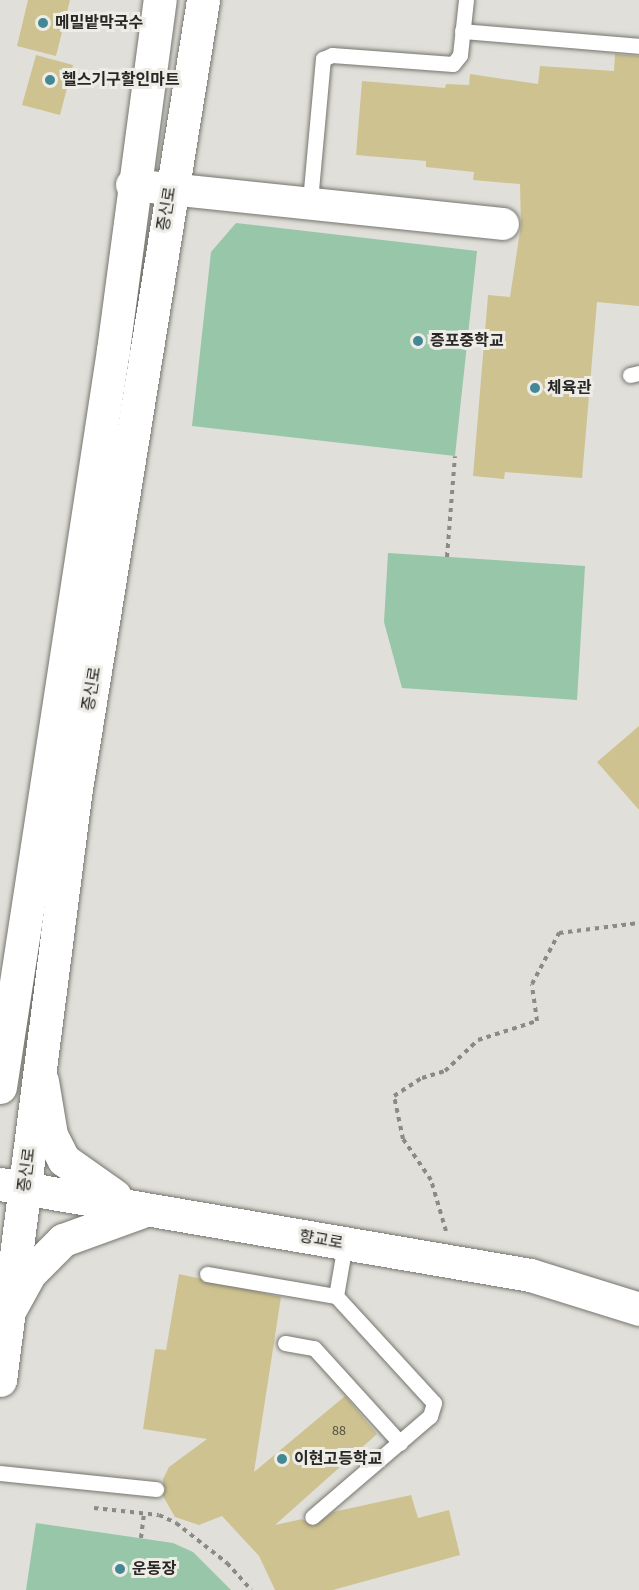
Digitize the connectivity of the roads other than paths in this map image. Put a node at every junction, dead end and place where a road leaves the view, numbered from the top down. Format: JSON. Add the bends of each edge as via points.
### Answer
{"nodes":[{"id":1,"x":160,"y":0,"type":"edge"},
{"id":2,"x":203,"y":0,"type":"edge"},
{"id":3,"x":466,"y":0,"type":"edge"},
{"id":4,"x":462,"y":31,"type":"junction"},
{"id":5,"x":639,"y":46,"type":"edge"},
{"id":6,"x":132,"y":185,"type":"junction"},
{"id":7,"x":171,"y":188,"type":"junction"},
{"id":8,"x":310,"y":201,"type":"junction"},
{"id":9,"x":503,"y":224,"type":"dead end"},
{"id":10,"x":40,"y":1070,"type":"junction"},
{"id":11,"x":0,"y":1087,"type":"edge"},
{"id":12,"x":12,"y":1185,"type":"edge"},
{"id":13,"x":147,"y":1210,"type":"junction"},
{"id":14,"x":345,"y":1244,"type":"junction"},
{"id":15,"x":207,"y":1274,"type":"dead end"},
{"id":16,"x":336,"y":1296,"type":"junction"},
{"id":17,"x":639,"y":1309,"type":"edge"},
{"id":18,"x":9,"y":1311,"type":"junction"},
{"id":19,"x":285,"y":1343,"type":"dead end"},
{"id":20,"x":0,"y":1380,"type":"edge"},
{"id":21,"x":400,"y":1443,"type":"junction"},
{"id":22,"x":0,"y":1473,"type":"edge"},
{"id":23,"x":151,"y":1488,"type":"road end"},
{"id":24,"x":312,"y":1517,"type":"dead end"}],
"edges":[{"from":1,"to":6,"type":"main road","name":"증신로"},
{"from":2,"to":7,"type":"main road","name":"증신로"},
{"from":3,"to":4,"type":"lane"},
{"from":4,"to":5,"type":"lane"},
{"from":4,"to":8,"type":"lane","via":[[453,64],[332,55],[323,59]]},
{"from":6,"to":7,"type":"street"},
{"from":6,"to":11,"type":"main road","name":"증신로","via":[[113,350]]},
{"from":7,"to":8,"type":"street"},
{"from":7,"to":10,"type":"main road","name":"증신로","via":[[75,795]]},
{"from":8,"to":9,"type":"street"},
{"from":10,"to":12,"type":"main road","name":"증신로"},
{"from":10,"to":13,"type":"main road","via":[[51,1135],[64,1160],[94,1186]]},
{"from":12,"to":13,"type":"main road","name":"향교로"},
{"from":12,"to":18,"type":"main road","name":"증신로"},
{"from":13,"to":14,"type":"main road","name":"향교로"},
{"from":13,"to":18,"type":"main road","via":[[63,1240],[30,1273]]},
{"from":14,"to":16,"type":"lane"},
{"from":14,"to":17,"type":"main road","name":"향교로","via":[[530,1275]]},
{"from":15,"to":16,"type":"lane"},
{"from":16,"to":21,"type":"lane","via":[[434,1403],[430,1416]]},
{"from":18,"to":20,"type":"main road","name":"증신로"},
{"from":19,"to":21,"type":"lane","via":[[314,1348]]},
{"from":21,"to":24,"type":"lane"},
{"from":22,"to":23,"type":"lane"}]}
